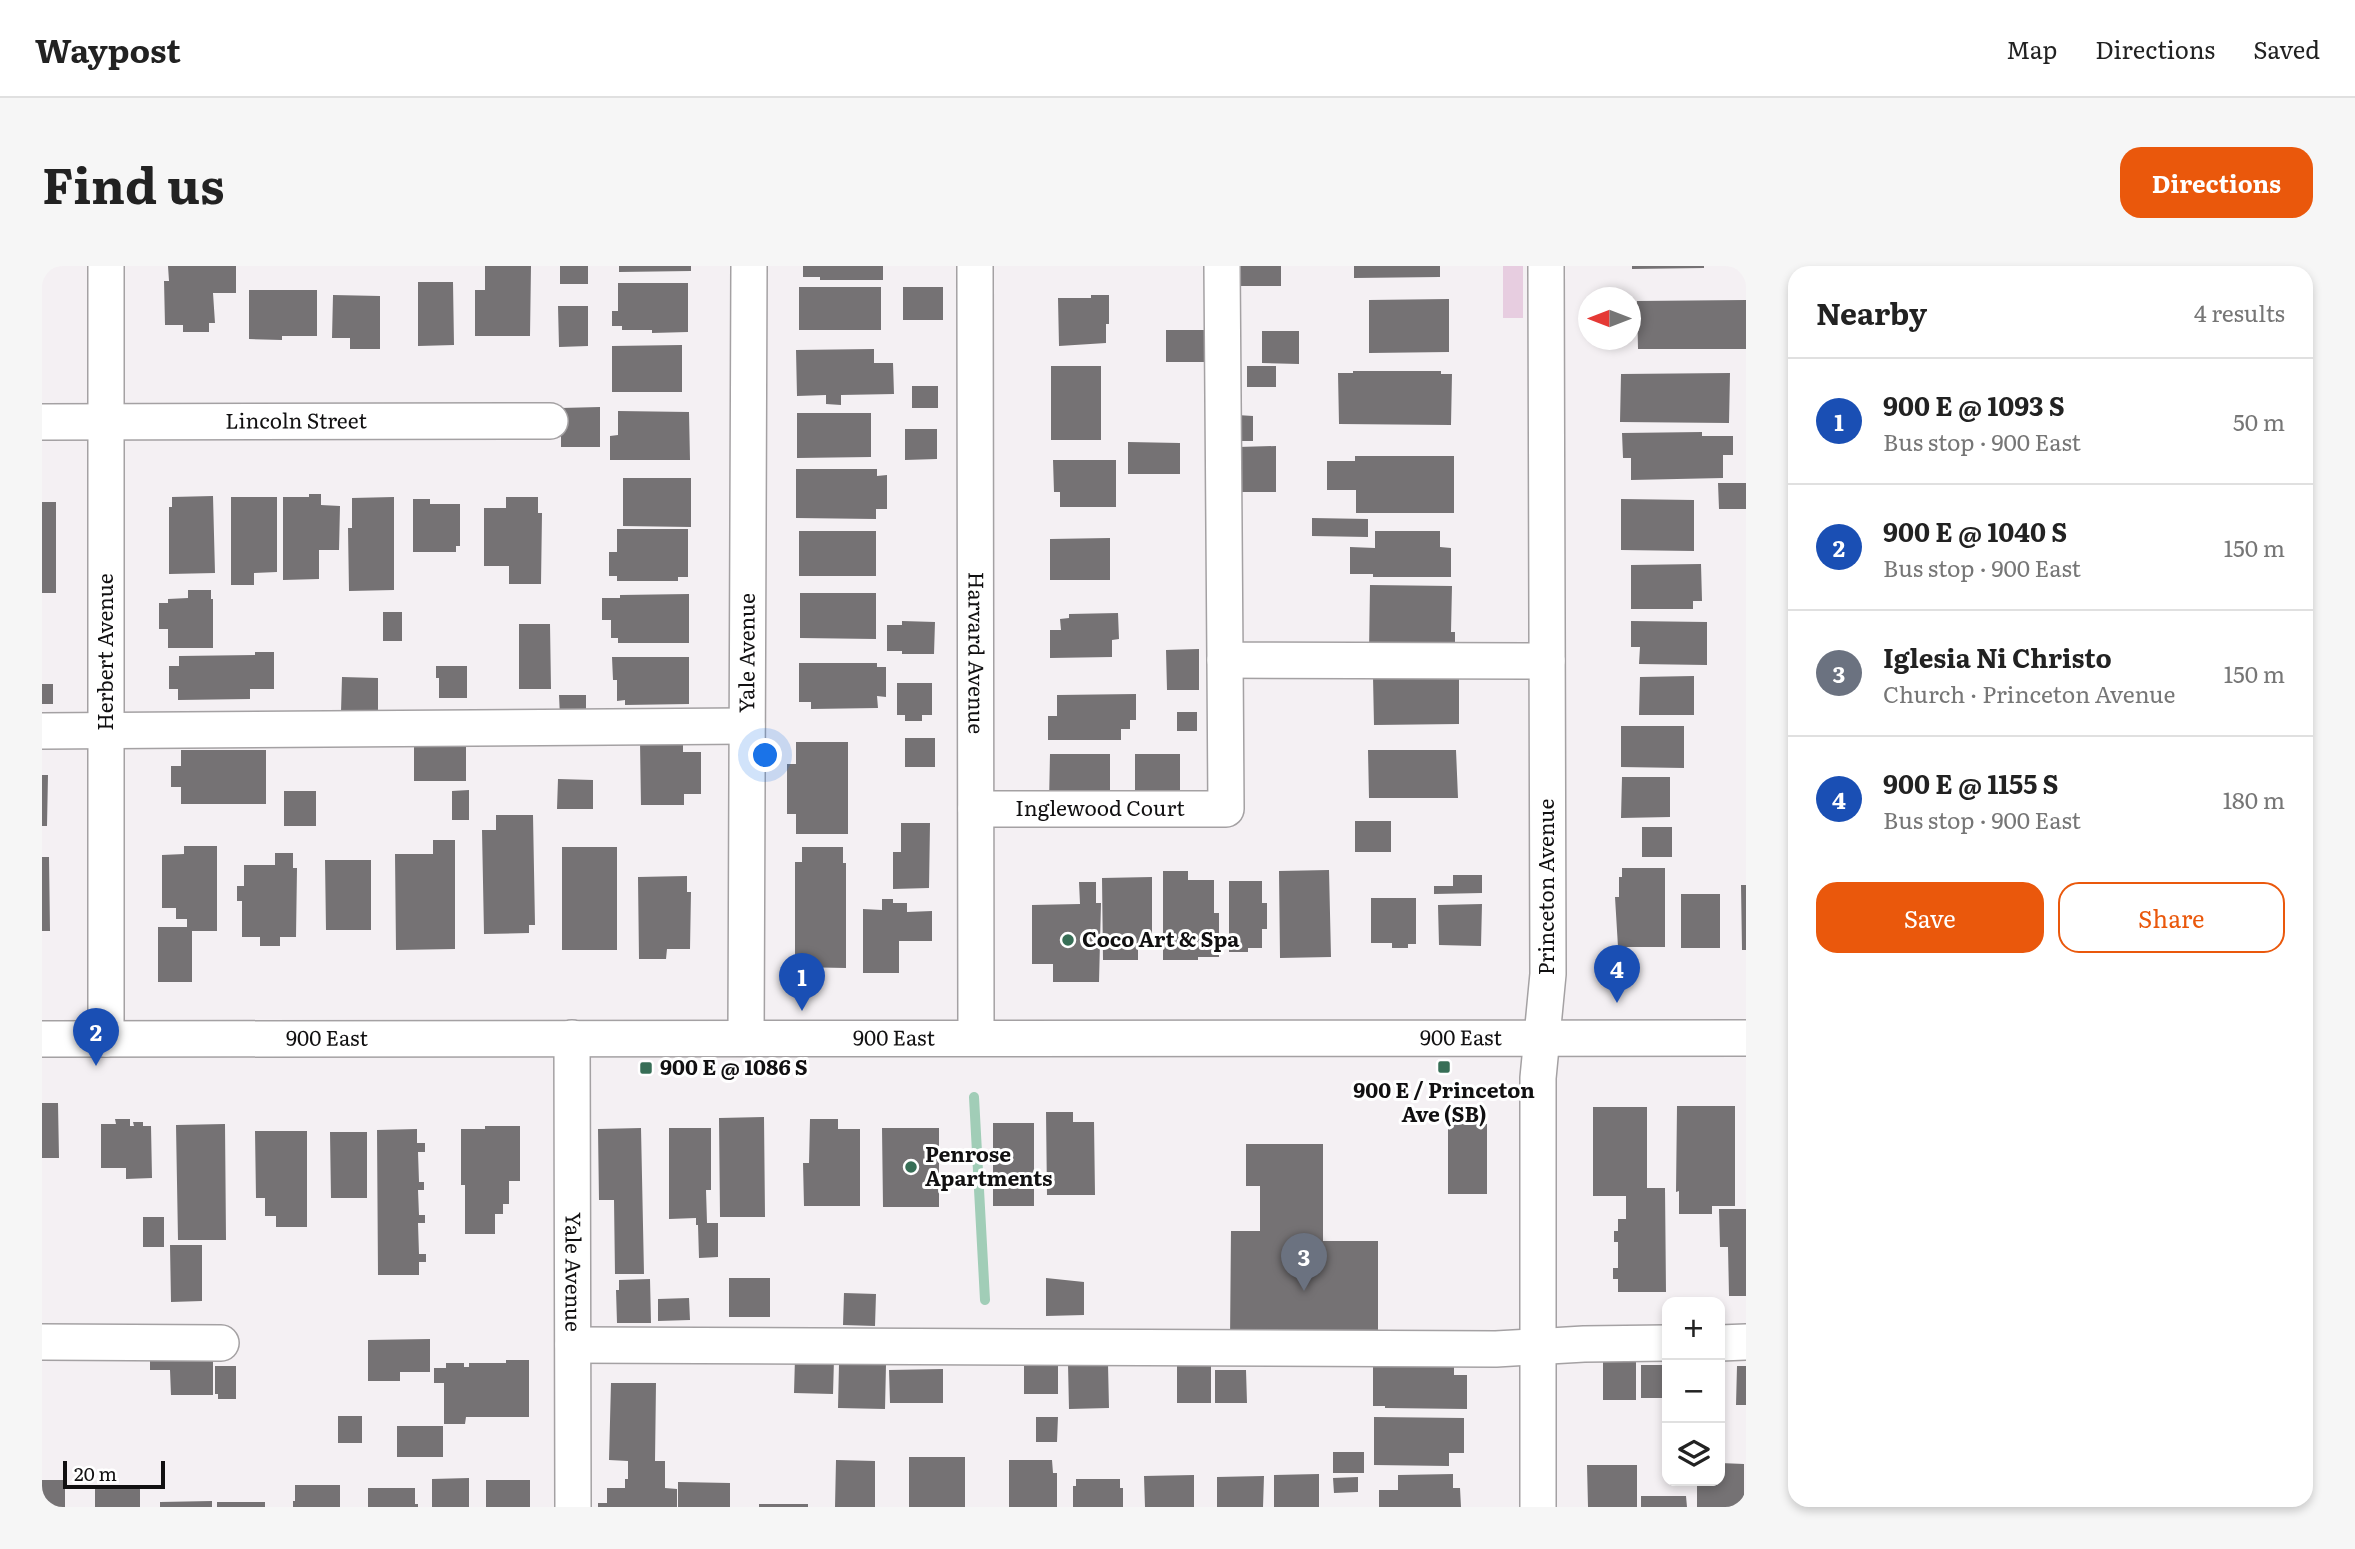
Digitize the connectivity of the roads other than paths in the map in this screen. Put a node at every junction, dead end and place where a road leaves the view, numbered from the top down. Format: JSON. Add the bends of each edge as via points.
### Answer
{"nodes":[{"id":1,"x":106,"y":266,"type":"edge"},
{"id":2,"x":749,"y":266,"type":"edge"},
{"id":3,"x":975,"y":266,"type":"edge"},
{"id":4,"x":1222,"y":266,"type":"edge"},
{"id":5,"x":1546,"y":266,"type":"edge"},
{"id":6,"x":550,"y":421,"type":"dead end"},
{"id":7,"x":42,"y":422,"type":"edge"},
{"id":8,"x":106,"y":422,"type":"junction"},
{"id":9,"x":1226,"y":660,"type":"junction"},
{"id":10,"x":1547,"y":661,"type":"junction"},
{"id":11,"x":747,"y":726,"type":"junction"},
{"id":12,"x":42,"y":731,"type":"edge"},
{"id":13,"x":106,"y":731,"type":"junction"},
{"id":14,"x":976,"y":809,"type":"junction"},
{"id":15,"x":572,"y":1038,"type":"junction"},
{"id":16,"x":746,"y":1038,"type":"junction"},
{"id":17,"x":976,"y":1038,"type":"junction"},
{"id":18,"x":1542,"y":1038,"type":"junction"},
{"id":19,"x":1746,"y":1038,"type":"edge"},
{"id":20,"x":42,"y":1039,"type":"edge"},
{"id":21,"x":106,"y":1039,"type":"junction"},
{"id":22,"x":42,"y":1342,"type":"edge"},
{"id":23,"x":1746,"y":1342,"type":"edge"},
{"id":24,"x":221,"y":1343,"type":"dead end"},
{"id":25,"x":1662,"y":1343,"type":"edge"},
{"id":26,"x":1725,"y":1343,"type":"edge"},
{"id":27,"x":573,"y":1345,"type":"junction"},
{"id":28,"x":1538,"y":1349,"type":"junction"},
{"id":29,"x":573,"y":1507,"type":"edge"},
{"id":30,"x":1538,"y":1507,"type":"edge"}],
"edges":[{"from":1,"to":8,"type":"street","name":"Herbert Avenue"},
{"from":2,"to":11,"type":"street","name":"Yale Avenue"},
{"from":3,"to":14,"type":"street","name":"Harvard Avenue"},
{"from":4,"to":9,"type":"street"},
{"from":5,"to":10,"type":"street","name":"Princeton Avenue"},
{"from":6,"to":8,"type":"street","name":"Lincoln Street"},
{"from":7,"to":8,"type":"street","name":"Lincoln Street"},
{"from":8,"to":13,"type":"street","name":"Herbert Avenue"},
{"from":9,"to":10,"type":"street"},
{"from":9,"to":14,"type":"street","name":"Inglewood Court","via":[[1226,809]]},
{"from":10,"to":18,"type":"street","name":"Princeton Avenue","via":[[1548,974]]},
{"from":11,"to":13,"type":"street"},
{"from":11,"to":16,"type":"street","name":"Yale Avenue"},
{"from":12,"to":13,"type":"street"},
{"from":13,"to":21,"type":"street","name":"Herbert Avenue"},
{"from":14,"to":17,"type":"street","name":"Harvard Avenue"},
{"from":15,"to":16,"type":"street","name":"900 East"},
{"from":15,"to":21,"type":"street","name":"900 East"},
{"from":15,"to":27,"type":"street","name":"Yale Avenue"},
{"from":16,"to":17,"type":"street","name":"900 East"},
{"from":17,"to":18,"type":"street","name":"900 East"},
{"from":18,"to":19,"type":"street","name":"900 East"},
{"from":18,"to":28,"type":"street","name":"Princeton Avenue"},
{"from":20,"to":21,"type":"street","name":"900 East"},
{"from":22,"to":24,"type":"street"},
{"from":23,"to":26,"type":"street"},
{"from":25,"to":28,"type":"street"},
{"from":27,"to":28,"type":"street"},
{"from":27,"to":29,"type":"street","name":"Yale Avenue"},
{"from":28,"to":30,"type":"street","name":"Princeton Avenue"}]}
